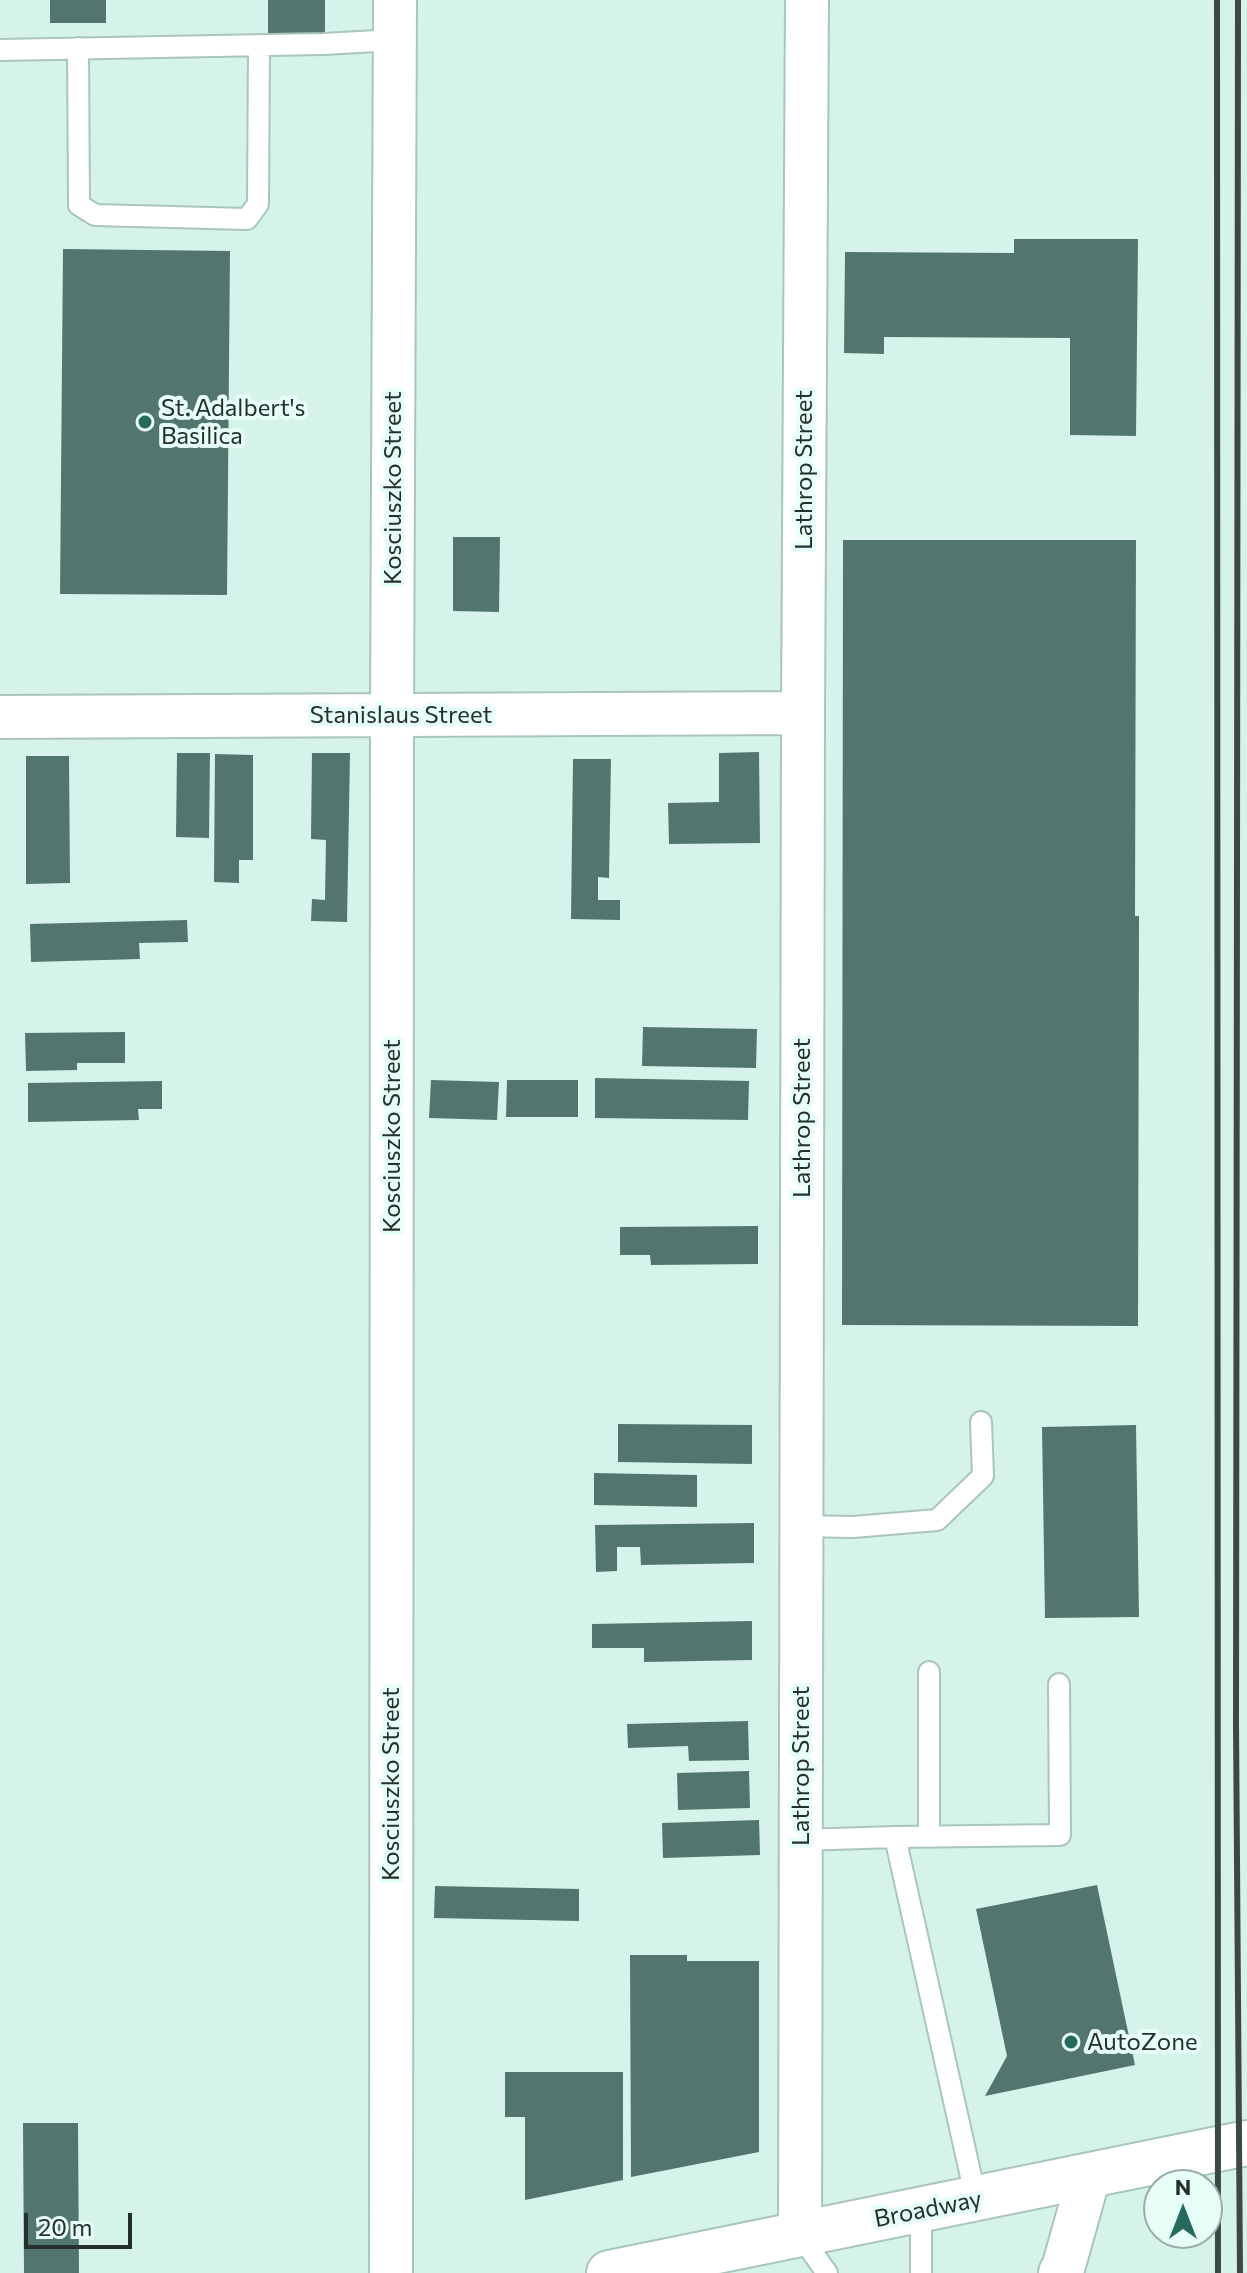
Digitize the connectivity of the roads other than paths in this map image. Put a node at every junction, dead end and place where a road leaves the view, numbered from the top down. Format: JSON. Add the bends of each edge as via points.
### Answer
{"nodes":[{"id":1,"x":807,"y":0,"type":"edge"},
{"id":2,"x":396,"y":20,"type":"edge"},
{"id":3,"x":259,"y":45,"type":"junction"},
{"id":4,"x":78,"y":48,"type":"junction"},
{"id":5,"x":0,"y":50,"type":"edge"},
{"id":6,"x":803,"y":713,"type":"junction"},
{"id":7,"x":392,"y":715,"type":"junction"},
{"id":8,"x":0,"y":717,"type":"edge"},
{"id":9,"x":981,"y":1422,"type":"dead end"},
{"id":10,"x":801,"y":1526,"type":"junction"},
{"id":11,"x":929,"y":1672,"type":"dead end"},
{"id":12,"x":1059,"y":1684,"type":"dead end"},
{"id":13,"x":895,"y":1837,"type":"junction"},
{"id":14,"x":929,"y":1837,"type":"junction"},
{"id":15,"x":801,"y":1840,"type":"junction"},
{"id":16,"x":1247,"y":2143,"type":"edge"},
{"id":17,"x":1089,"y":2176,"type":"junction"},
{"id":18,"x":976,"y":2199,"type":"junction"},
{"id":19,"x":921,"y":2210,"type":"junction"},
{"id":20,"x":800,"y":2235,"type":"junction"},
{"id":21,"x":391,"y":2273,"type":"edge"},
{"id":22,"x":609,"y":2273,"type":"edge"},
{"id":23,"x":827,"y":2273,"type":"edge"},
{"id":24,"x":921,"y":2273,"type":"edge"},
{"id":25,"x":1060,"y":2273,"type":"edge"}],
"edges":[{"from":1,"to":6,"type":"street","name":"Lathrop Street"},
{"from":2,"to":3,"type":"lane"},
{"from":2,"to":7,"type":"street","name":"Kosciuszko Street"},
{"from":3,"to":4,"type":"lane"},
{"from":3,"to":4,"type":"lane","via":[[258,204],[247,219],[95,215],[79,205]]},
{"from":4,"to":5,"type":"lane"},
{"from":6,"to":7,"type":"street","name":"Stanislaus Street"},
{"from":6,"to":10,"type":"street","name":"Lathrop Street"},
{"from":7,"to":8,"type":"street","name":"Stanislaus Street"},
{"from":7,"to":21,"type":"street","name":"Kosciuszko Street"},
{"from":9,"to":10,"type":"lane","via":[[983,1476],[937,1520]]},
{"from":10,"to":15,"type":"street","name":"Lathrop Street"},
{"from":11,"to":14,"type":"lane"},
{"from":12,"to":14,"type":"lane","via":[[1060,1835]]},
{"from":13,"to":14,"type":"lane"},
{"from":13,"to":15,"type":"lane"},
{"from":13,"to":18,"type":"lane"},
{"from":15,"to":20,"type":"street","name":"Lathrop Street"},
{"from":16,"to":17,"type":"main road","name":"Broadway"},
{"from":17,"to":18,"type":"main road","name":"Broadway"},
{"from":17,"to":25,"type":"street"},
{"from":18,"to":19,"type":"main road","name":"Broadway"},
{"from":19,"to":20,"type":"main road","name":"Broadway"},
{"from":19,"to":24,"type":"lane"},
{"from":20,"to":22,"type":"main road","name":"Broadway"},
{"from":20,"to":23,"type":"lane"}]}
